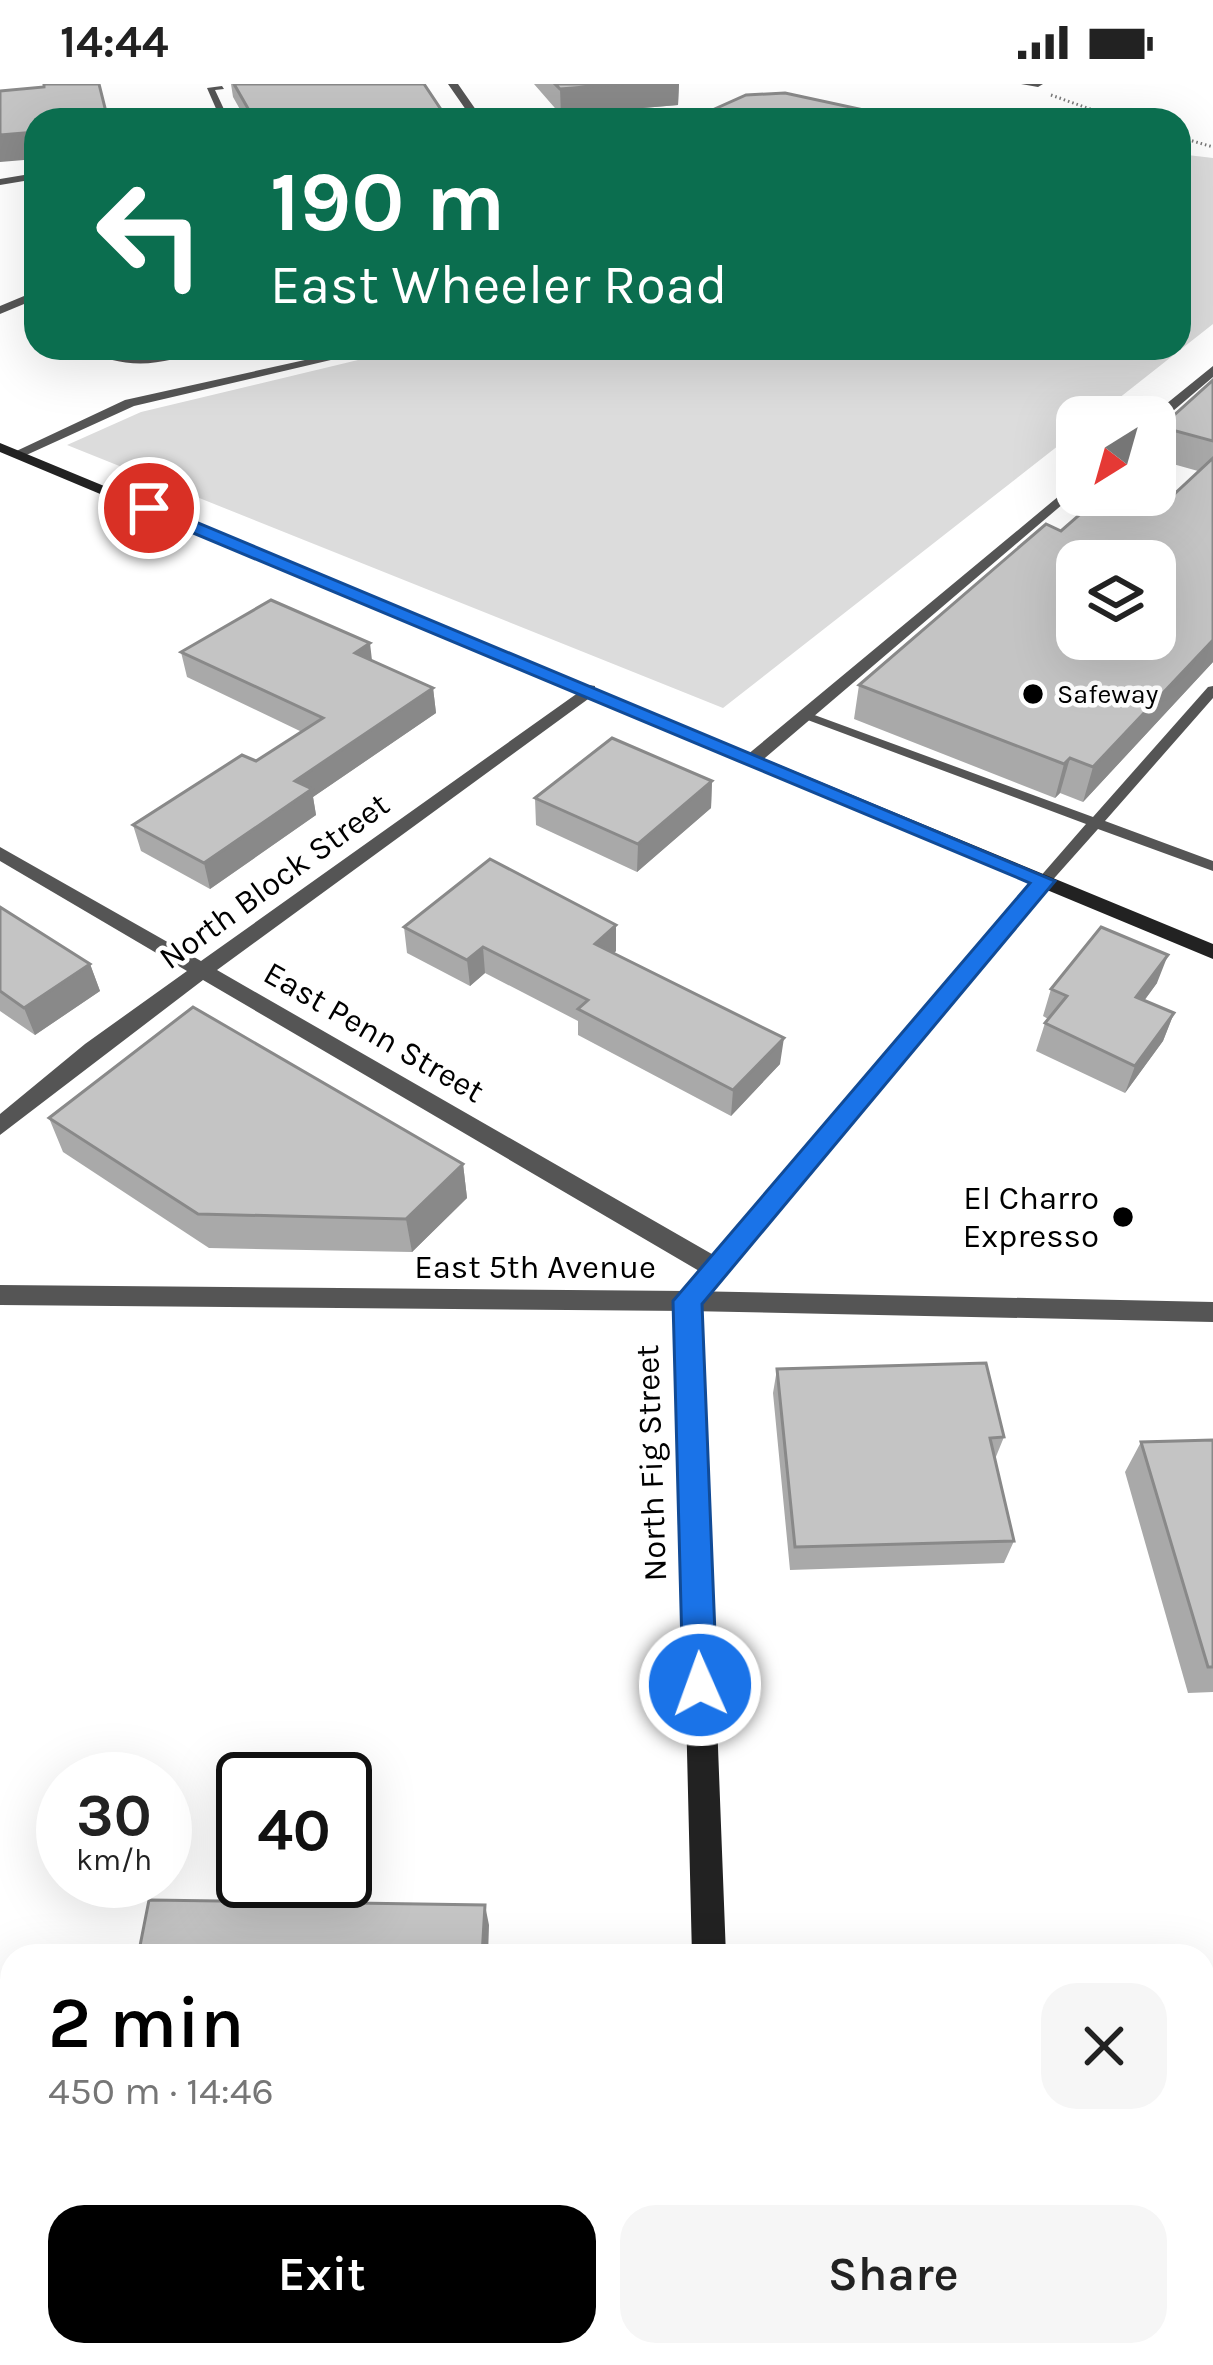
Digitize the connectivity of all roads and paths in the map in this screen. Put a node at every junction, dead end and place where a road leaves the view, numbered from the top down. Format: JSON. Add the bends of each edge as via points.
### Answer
{"nodes":[{"id":1,"x":263,"y":84,"type":"edge"},
{"id":2,"x":1026,"y":84,"type":"edge"},
{"id":3,"x":1037,"y":84,"type":"edge"},
{"id":4,"x":222,"y":88,"type":"joint"},
{"id":5,"x":219,"y":108,"type":"edge"},
{"id":6,"x":1089,"y":108,"type":"edge"},
{"id":7,"x":3,"y":309,"type":"edge"},
{"id":8,"x":21,"y":315,"type":"dead end"},
{"id":9,"x":118,"y":360,"type":"edge"},
{"id":10,"x":156,"y":360,"type":"edge"},
{"id":11,"x":323,"y":360,"type":"edge"},
{"id":12,"x":1213,"y":370,"type":"edge"},
{"id":13,"x":1176,"y":401,"type":"edge"},
{"id":14,"x":0,"y":447,"type":"edge"},
{"id":15,"x":17,"y":454,"type":"junction"},
{"id":16,"x":1056,"y":503,"type":"edge"},
{"id":17,"x":590,"y":690,"type":"junction"},
{"id":18,"x":1213,"y":690,"type":"edge"},
{"id":19,"x":804,"y":716,"type":"junction"},
{"id":20,"x":753,"y":759,"type":"junction"},
{"id":21,"x":1096,"y":823,"type":"junction"},
{"id":22,"x":0,"y":853,"type":"edge"},
{"id":23,"x":1213,"y":866,"type":"edge"},
{"id":24,"x":1044,"y":881,"type":"junction"},
{"id":25,"x":1213,"y":952,"type":"edge"},
{"id":26,"x":201,"y":970,"type":"junction"},
{"id":27,"x":0,"y":1127,"type":"edge"},
{"id":28,"x":715,"y":1268,"type":"junction"},
{"id":29,"x":0,"y":1295,"type":"edge"},
{"id":30,"x":688,"y":1301,"type":"junction"},
{"id":31,"x":1213,"y":1312,"type":"edge"},
{"id":32,"x":709,"y":1944,"type":"edge"}],
"edges":[{"from":1,"to":4,"type":"street"},
{"from":2,"to":3,"type":"street"},
{"from":2,"to":6,"type":"path"},
{"from":4,"to":5,"type":"lane","via":[[211,88]]},
{"from":7,"to":8,"type":"street"},
{"from":9,"to":10,"type":"street"},
{"from":11,"to":15,"type":"street","via":[[130,404]]},
{"from":12,"to":13,"type":"street"},
{"from":14,"to":15,"type":"main road"},
{"from":15,"to":17,"type":"main road"},
{"from":16,"to":19,"type":"street"},
{"from":17,"to":20,"type":"main road"},
{"from":17,"to":26,"type":"street","name":"North Block Street"},
{"from":18,"to":21,"type":"lane"},
{"from":19,"to":20,"type":"street"},
{"from":19,"to":21,"type":"lane"},
{"from":20,"to":24,"type":"main road"},
{"from":21,"to":23,"type":"lane"},
{"from":21,"to":24,"type":"lane"},
{"from":22,"to":26,"type":"street","name":"East Penn Street"},
{"from":24,"to":25,"type":"main road"},
{"from":24,"to":28,"type":"main road","name":"North Fig Street"},
{"from":26,"to":27,"type":"street","name":"North Block Street"},
{"from":26,"to":28,"type":"street","name":"East Penn Street"},
{"from":28,"to":30,"type":"main road","name":"North Fig Street"},
{"from":29,"to":30,"type":"street","name":"East 5th Avenue"},
{"from":30,"to":31,"type":"street","name":"East 5th Avenue"},
{"from":30,"to":32,"type":"main road","name":"North Fig Street"}]}
